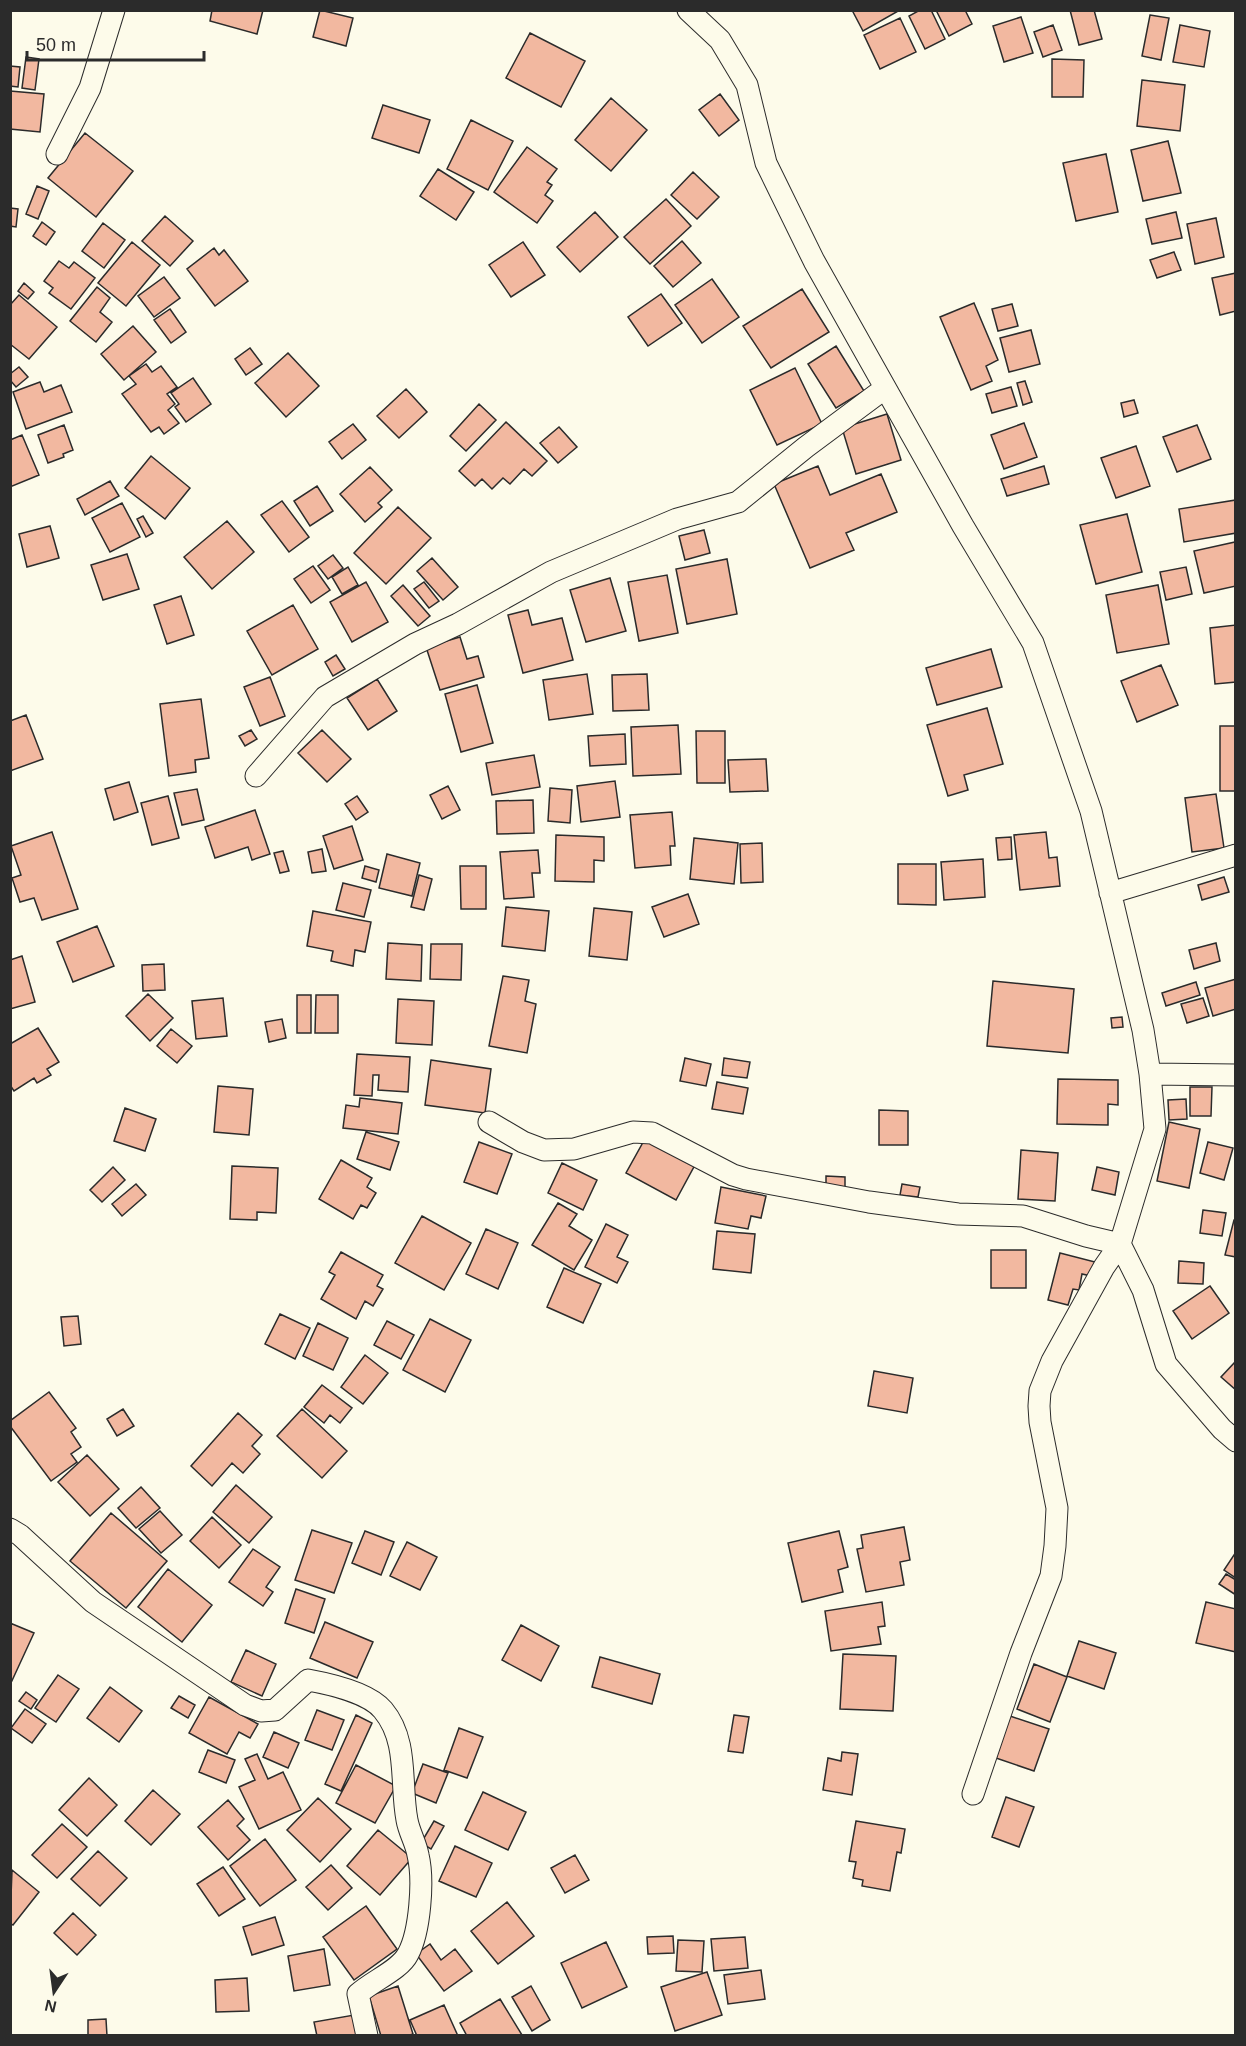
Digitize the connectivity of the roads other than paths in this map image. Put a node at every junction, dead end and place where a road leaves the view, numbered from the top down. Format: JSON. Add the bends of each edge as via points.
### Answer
{"nodes":[{"id":1,"x":114,"y":10,"type":"edge"},
{"id":2,"x":688,"y":10,"type":"edge"},
{"id":3,"x":57,"y":154,"type":"dead end"},
{"id":4,"x":884,"y":389,"type":"junction"},
{"id":5,"x":256,"y":776,"type":"dead end"},
{"id":6,"x":1236,"y":855,"type":"edge"},
{"id":7,"x":1110,"y":893,"type":"junction"},
{"id":8,"x":1150,"y":1074,"type":"junction"},
{"id":9,"x":1236,"y":1075,"type":"edge"},
{"id":10,"x":489,"y":1122,"type":"dead end"},
{"id":11,"x":1120,"y":1244,"type":"junction"},
{"id":12,"x":1236,"y":1441,"type":"edge"},
{"id":13,"x":10,"y":1529,"type":"edge"},
{"id":14,"x":973,"y":1794,"type":"dead end"},
{"id":15,"x":367,"y":2036,"type":"edge"}],
"edges":[{"from":1,"to":3,"type":"street","via":[[90,88]]},
{"from":2,"to":4,"type":"street","via":[[720,40],[747,86],[766,163]]},
{"from":4,"to":5,"type":"street","via":[[738,502],[677,519],[551,572],[325,697]]},
{"from":4,"to":7,"type":"street","via":[[1033,643],[1091,811]]},
{"from":6,"to":7,"type":"street"},
{"from":7,"to":8,"type":"street"},
{"from":8,"to":9,"type":"street"},
{"from":8,"to":11,"type":"street","via":[[1155,1130]]},
{"from":10,"to":11,"type":"street","via":[[544,1150],[574,1149],[633,1132],[652,1133],[746,1179],[869,1203],[958,1214],[1023,1216]]},
{"from":11,"to":12,"type":"street","via":[[1143,1290],[1166,1364]]},
{"from":11,"to":14,"type":"street","via":[[1052,1361],[1041,1391],[1040,1422],[1057,1508],[1051,1576]]},
{"from":13,"to":15,"type":"street","via":[[93,1602],[245,1705],[261,1711],[275,1710],[308,1680],[329,1683],[361,1696],[381,1708],[394,1724],[403,1760],[407,1821],[419,1856],[422,1893],[408,1955],[358,1994]]}]}
